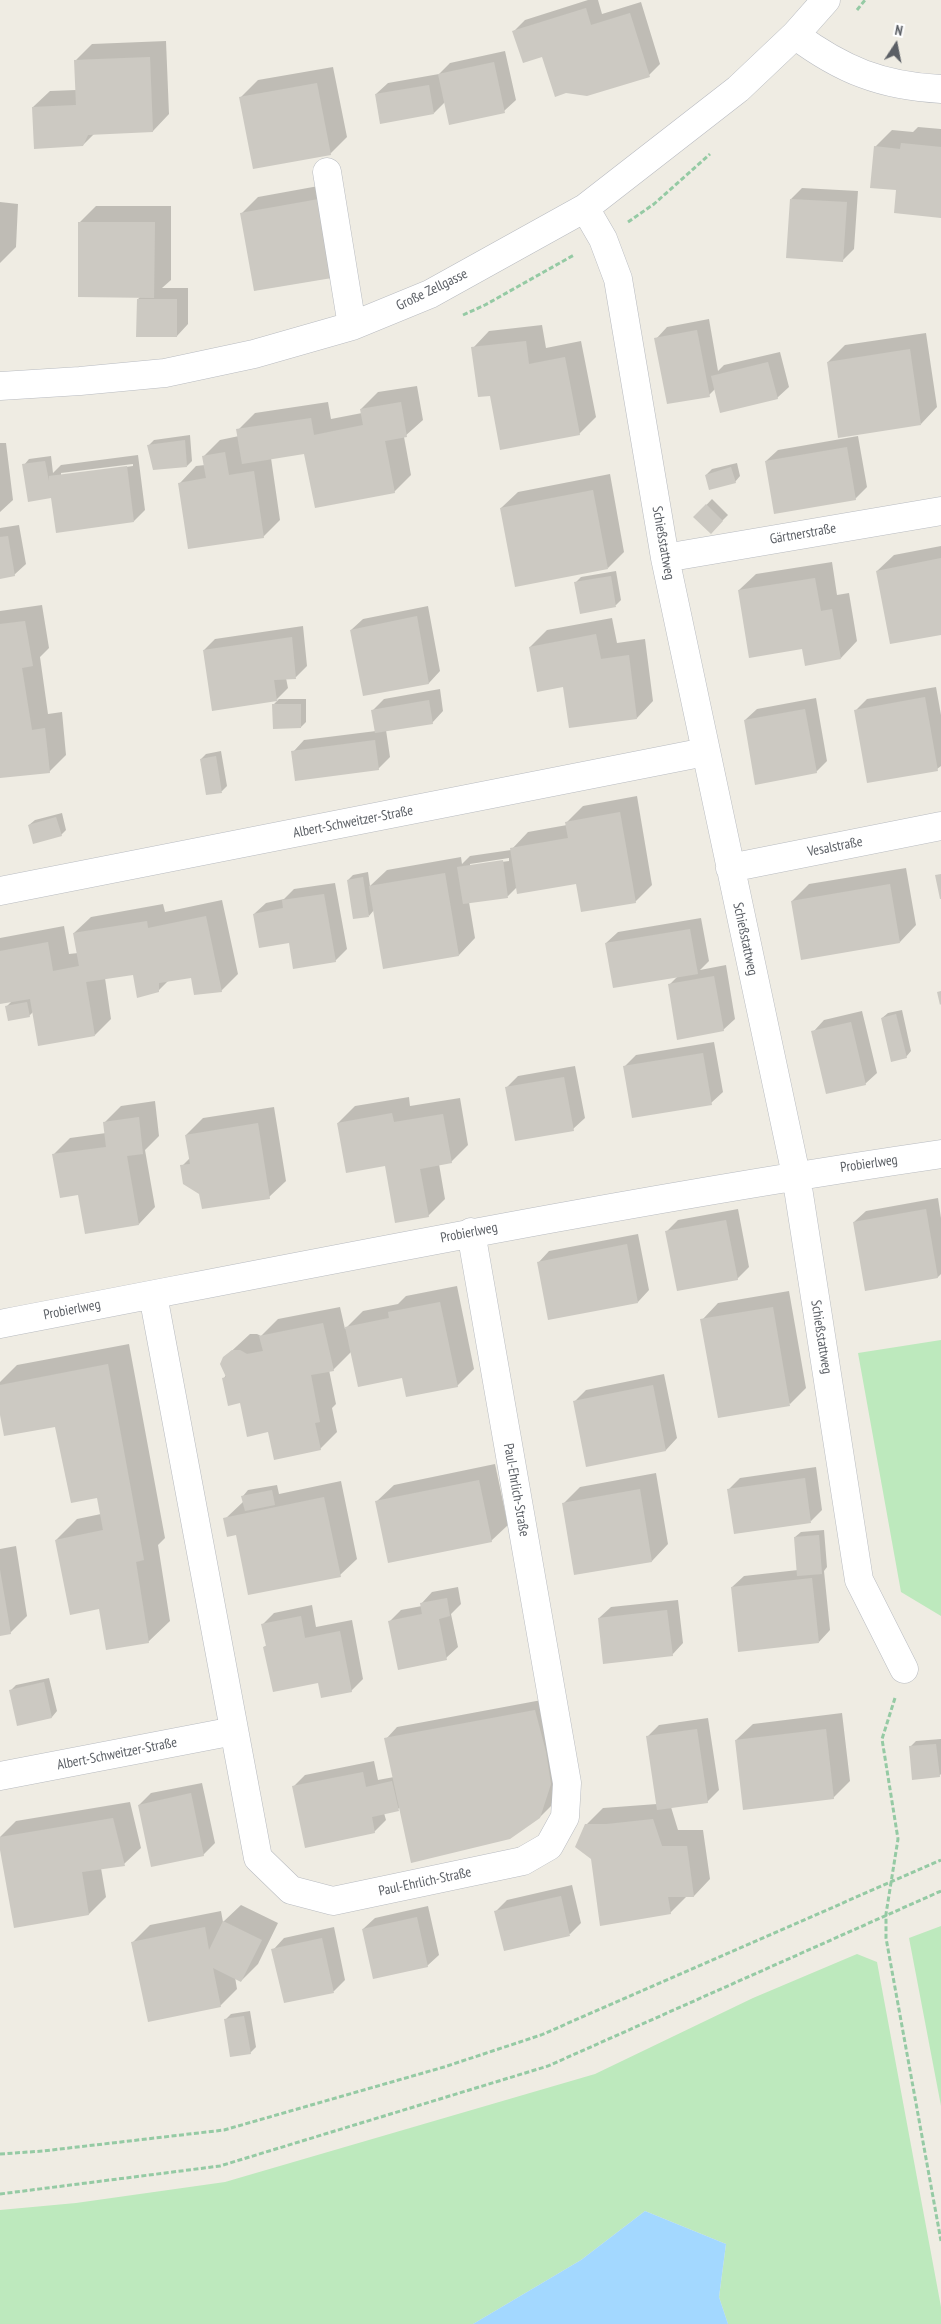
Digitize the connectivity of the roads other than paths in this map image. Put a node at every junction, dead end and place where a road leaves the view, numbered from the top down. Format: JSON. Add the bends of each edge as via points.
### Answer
{"nodes":[{"id":1,"x":826,"y":0,"type":"edge"},
{"id":2,"x":795,"y":35,"type":"junction"},
{"id":3,"x":941,"y":89,"type":"edge"},
{"id":4,"x":327,"y":172,"type":"dead end"},
{"id":5,"x":585,"y":208,"type":"junction"},
{"id":6,"x":352,"y":326,"type":"junction"},
{"id":7,"x":0,"y":386,"type":"edge"},
{"id":8,"x":941,"y":511,"type":"edge"},
{"id":9,"x":665,"y":558,"type":"junction"},
{"id":10,"x":705,"y":752,"type":"junction"},
{"id":11,"x":941,"y":826,"type":"edge"},
{"id":12,"x":730,"y":868,"type":"junction"},
{"id":13,"x":0,"y":891,"type":"edge"},
{"id":14,"x":941,"y":1154,"type":"edge"},
{"id":15,"x":796,"y":1175,"type":"junction"},
{"id":16,"x":471,"y":1232,"type":"junction"},
{"id":17,"x":154,"y":1295,"type":"junction"},
{"id":18,"x":0,"y":1324,"type":"edge"},
{"id":19,"x":904,"y":1669,"type":"road end"},
{"id":20,"x":234,"y":1731,"type":"junction"},
{"id":21,"x":0,"y":1776,"type":"edge"}],
"edges":[{"from":1,"to":2,"type":"street","name":"Große Zellgasse"},
{"from":2,"to":3,"type":"street","via":[[822,56],[865,76],[910,87]]},
{"from":2,"to":5,"type":"street","name":"Große Zellgasse","via":[[738,89]]},
{"from":4,"to":6,"type":"street"},
{"from":5,"to":6,"type":"street","name":"Große Zellgasse","via":[[430,294]]},
{"from":5,"to":9,"type":"street","name":"Schießstattweg","via":[[603,239],[618,280]]},
{"from":6,"to":7,"type":"street","name":"Große Zellgasse","via":[[254,354],[165,373]]},
{"from":8,"to":9,"type":"street","name":"Gärtnerstraße"},
{"from":9,"to":10,"type":"street","name":"Schießstattweg"},
{"from":10,"to":12,"type":"street","name":"Schießstattweg"},
{"from":10,"to":13,"type":"street","name":"Albert-Schweitzer-Straße"},
{"from":11,"to":12,"type":"street","name":"Vesalstraße"},
{"from":12,"to":15,"type":"street","name":"Schießstattweg"},
{"from":14,"to":15,"type":"street","name":"Probierlweg"},
{"from":15,"to":16,"type":"street","name":"Probierlweg"},
{"from":15,"to":19,"type":"street","name":"Schießstattweg","via":[[859,1580]]},
{"from":16,"to":17,"type":"street","name":"Probierlweg"},
{"from":16,"to":20,"type":"street","name":"Paul-Ehrlich-Straße","via":[[567,1783],[565,1817],[549,1846],[524,1861],[333,1901],[291,1890],[258,1858]]},
{"from":17,"to":18,"type":"street","name":"Probierlweg"},
{"from":17,"to":20,"type":"street","name":"Paul-Ehrlich-Straße"},
{"from":20,"to":21,"type":"street","name":"Albert-Schweitzer-Straße"}]}
